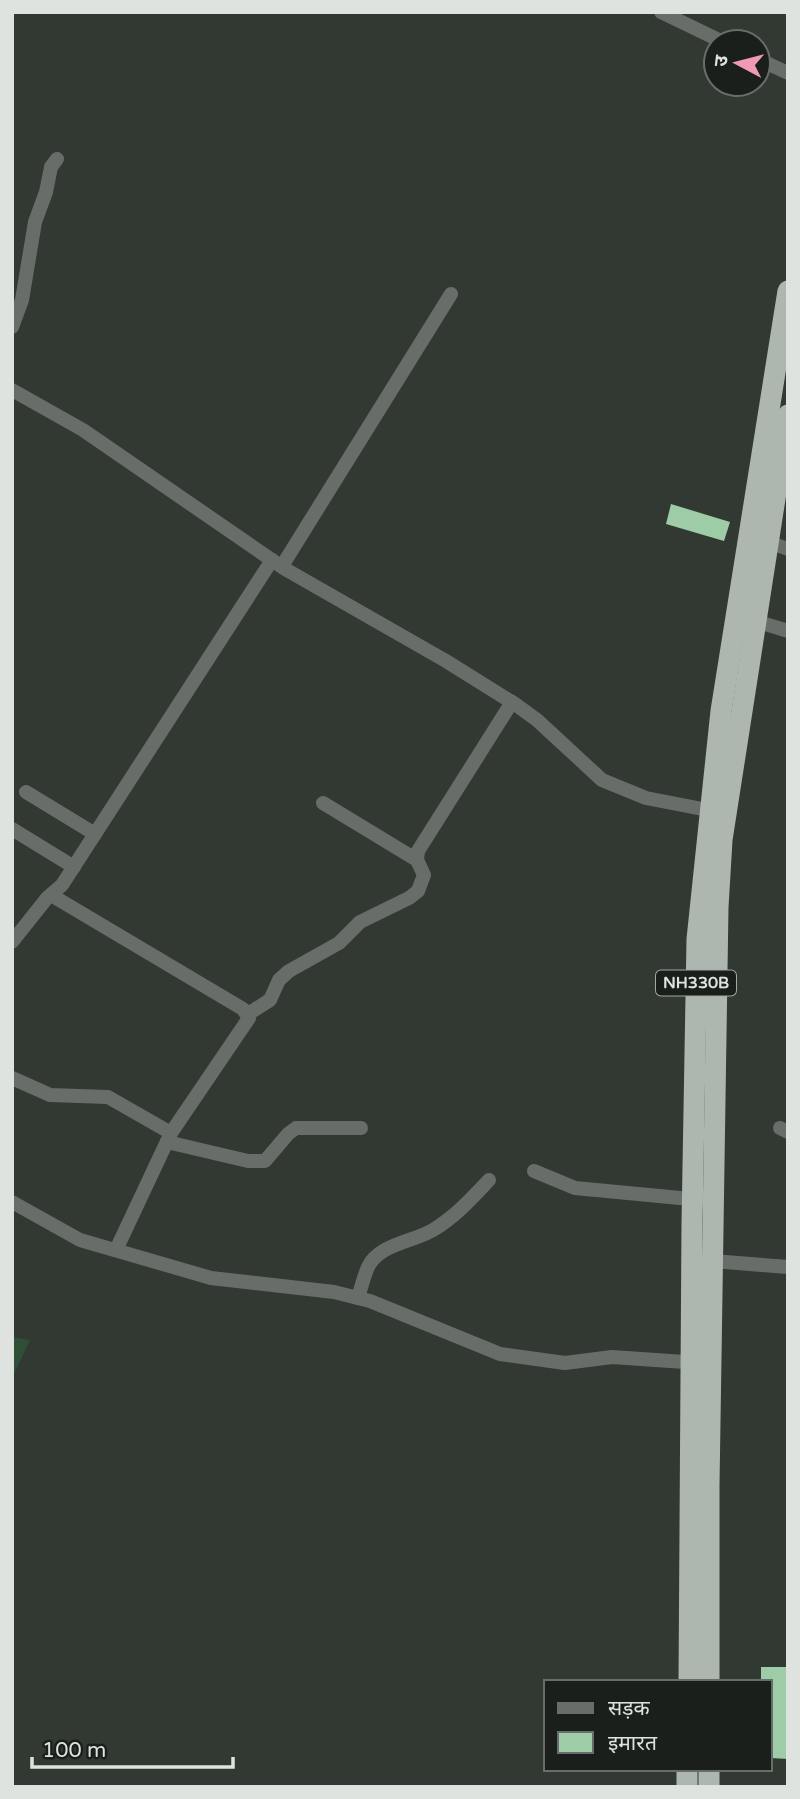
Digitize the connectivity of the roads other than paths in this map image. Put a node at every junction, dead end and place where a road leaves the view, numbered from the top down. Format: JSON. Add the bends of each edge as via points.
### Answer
{"nodes":[{"id":1,"x":661,"y":12,"type":"edge"},
{"id":2,"x":702,"y":32,"type":"edge"},
{"id":3,"x":772,"y":66,"type":"edge"},
{"id":4,"x":788,"y":73,"type":"edge"},
{"id":5,"x":57,"y":159,"type":"dead end"},
{"id":6,"x":788,"y":291,"type":"edge"},
{"id":7,"x":452,"y":295,"type":"dead end"},
{"id":8,"x":13,"y":321,"type":"edge"},
{"id":9,"x":12,"y":390,"type":"edge"},
{"id":10,"x":788,"y":415,"type":"edge"},
{"id":11,"x":778,"y":546,"type":"edge"},
{"id":12,"x":277,"y":563,"type":"junction"},
{"id":13,"x":746,"y":619,"type":"junction"},
{"id":14,"x":788,"y":631,"type":"edge"},
{"id":15,"x":512,"y":702,"type":"junction"},
{"id":16,"x":26,"y":792,"type":"dead end"},
{"id":17,"x":323,"y":803,"type":"dead end"},
{"id":18,"x":718,"y":812,"type":"junction"},
{"id":19,"x":12,"y":829,"type":"edge"},
{"id":20,"x":95,"y":834,"type":"junction"},
{"id":21,"x":417,"y":860,"type":"junction"},
{"id":22,"x":74,"y":867,"type":"junction"},
{"id":23,"x":51,"y":895,"type":"junction"},
{"id":24,"x":12,"y":942,"type":"edge"},
{"id":25,"x":248,"y":1014,"type":"junction"},
{"id":26,"x":12,"y":1078,"type":"edge"},
{"id":27,"x":360,"y":1128,"type":"dead end"},
{"id":28,"x":169,"y":1138,"type":"junction"},
{"id":29,"x":534,"y":1171,"type":"dead end"},
{"id":30,"x":489,"y":1180,"type":"dead end"},
{"id":31,"x":702,"y":1200,"type":"junction"},
{"id":32,"x":12,"y":1202,"type":"edge"},
{"id":33,"x":116,"y":1250,"type":"junction"},
{"id":34,"x":712,"y":1261,"type":"junction"},
{"id":35,"x":788,"y":1267,"type":"edge"},
{"id":36,"x":358,"y":1298,"type":"junction"},
{"id":37,"x":701,"y":1363,"type":"junction"},
{"id":38,"x":689,"y":1680,"type":"edge"},
{"id":39,"x":709,"y":1680,"type":"edge"}],
"edges":[{"from":1,"to":2,"type":"street"},
{"from":3,"to":4,"type":"street"},
{"from":5,"to":8,"type":"street","via":[[35,222],[22,300]]},
{"from":6,"to":13,"type":"highway","number":"NH330B"},
{"from":7,"to":12,"type":"street"},
{"from":9,"to":12,"type":"street","via":[[83,430]]},
{"from":10,"to":11,"type":"highway","number":"NH330B"},
{"from":11,"to":13,"type":"highway","number":"NH330B"},
{"from":12,"to":15,"type":"street"},
{"from":12,"to":20,"type":"street"},
{"from":13,"to":14,"type":"street"},
{"from":13,"to":18,"type":"highway","number":"NH330B","via":[[721,711]]},
{"from":15,"to":18,"type":"street","via":[[602,780],[646,798]]},
{"from":15,"to":21,"type":"street","via":[[418,851]]},
{"from":16,"to":20,"type":"street"},
{"from":17,"to":21,"type":"street"},
{"from":18,"to":31,"type":"highway","number":"NH330B","via":[[697,939]]},
{"from":19,"to":22,"type":"street"},
{"from":20,"to":22,"type":"street"},
{"from":21,"to":25,"type":"street","via":[[424,875],[418,891],[360,922],[339,943],[289,971],[270,1000]]},
{"from":22,"to":23,"type":"street"},
{"from":23,"to":24,"type":"street"},
{"from":23,"to":25,"type":"street"},
{"from":25,"to":28,"type":"street","via":[[248,1022]]},
{"from":26,"to":28,"type":"street","via":[[50,1095],[108,1097]]},
{"from":27,"to":28,"type":"street","via":[[296,1128],[265,1160],[248,1161]]},
{"from":28,"to":33,"type":"street"},
{"from":29,"to":31,"type":"street","via":[[575,1188]]},
{"from":30,"to":36,"type":"street","via":[[449,1220],[378,1255],[369,1265]]},
{"from":31,"to":34,"type":"highway","number":"NH330B"},
{"from":31,"to":37,"type":"highway","number":"NH330B"},
{"from":32,"to":33,"type":"street","via":[[80,1240]]},
{"from":33,"to":36,"type":"street","via":[[211,1278]]},
{"from":34,"to":35,"type":"street"},
{"from":34,"to":37,"type":"highway","number":"NH330B"},
{"from":36,"to":37,"type":"street","via":[[500,1354],[565,1363],[612,1357]]},
{"from":37,"to":38,"type":"highway","number":"NH330B"},
{"from":37,"to":39,"type":"highway","number":"NH330B"}]}
